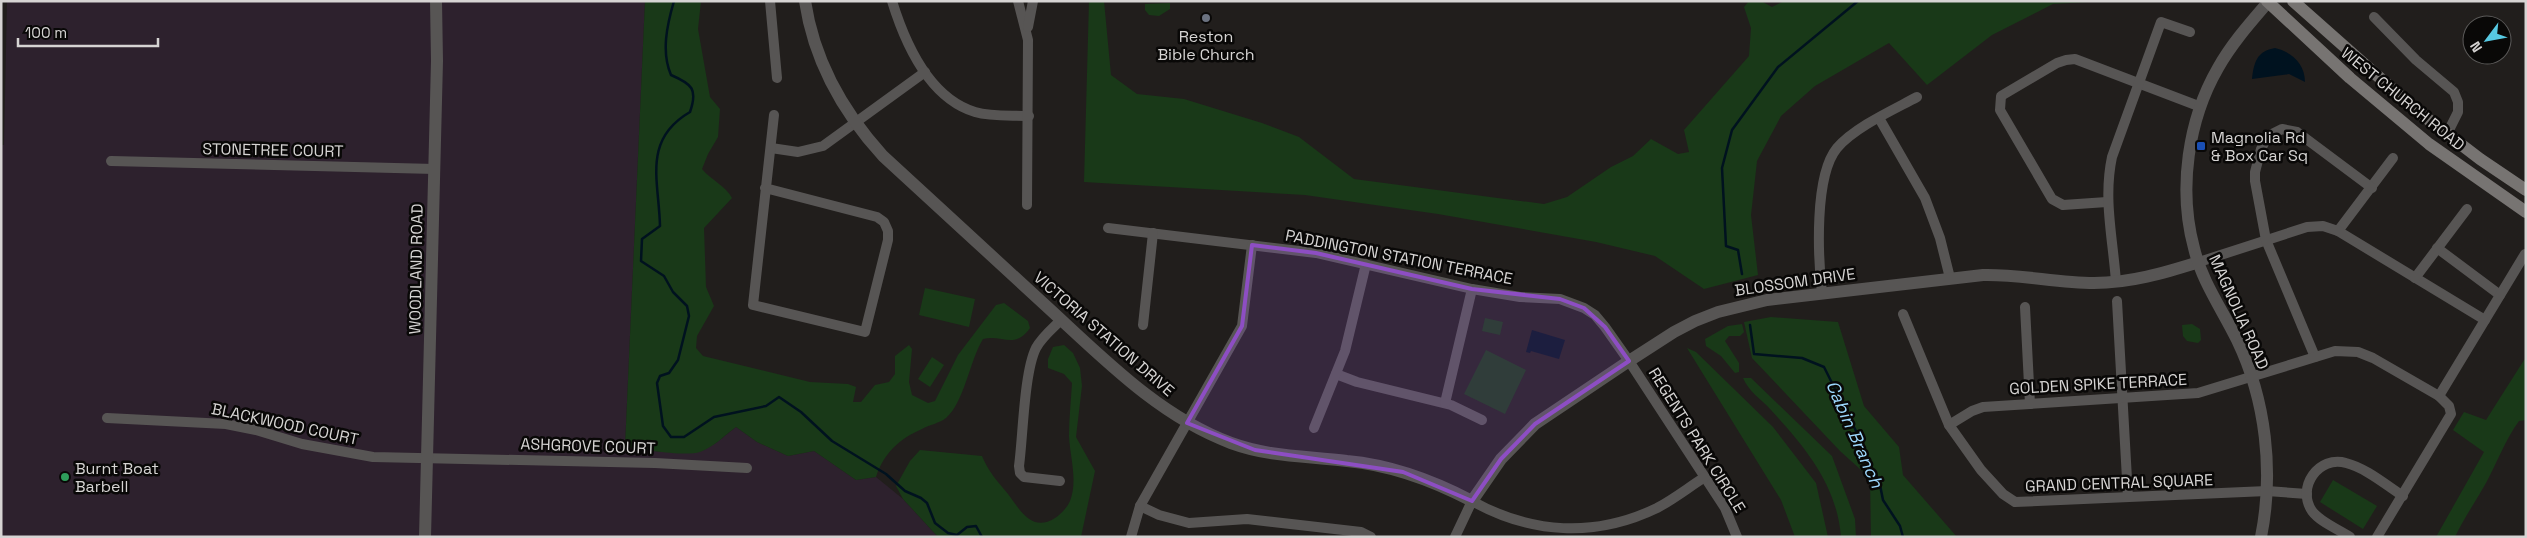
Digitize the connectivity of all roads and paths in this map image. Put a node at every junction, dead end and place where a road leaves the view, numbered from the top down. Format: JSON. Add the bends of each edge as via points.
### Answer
{"nodes":[{"id":1,"x":436,"y":1,"type":"edge"},
{"id":2,"x":770,"y":1,"type":"edge"},
{"id":3,"x":805,"y":1,"type":"edge"},
{"id":4,"x":892,"y":1,"type":"edge"},
{"id":5,"x":1018,"y":1,"type":"edge"},
{"id":6,"x":1033,"y":1,"type":"edge"},
{"id":7,"x":2293,"y":1,"type":"edge"},
{"id":8,"x":2268,"y":2,"type":"edge"},
{"id":9,"x":2374,"y":17,"type":"dead end"},
{"id":10,"x":2190,"y":32,"type":"dead end"},
{"id":11,"x":1028,"y":40,"type":"junction"},
{"id":12,"x":926,"y":72,"type":"junction"},
{"id":13,"x":777,"y":78,"type":"dead end"},
{"id":14,"x":2139,"y":83,"type":"junction"},
{"id":15,"x":1917,"y":97,"type":"dead end"},
{"id":16,"x":2201,"y":107,"type":"junction"},
{"id":17,"x":774,"y":115,"type":"dead end"},
{"id":18,"x":1029,"y":116,"type":"junction"},
{"id":19,"x":1879,"y":118,"type":"junction"},
{"id":20,"x":855,"y":124,"type":"junction"},
{"id":21,"x":2447,"y":134,"type":"junction"},
{"id":22,"x":771,"y":148,"type":"junction"},
{"id":23,"x":2393,"y":158,"type":"dead end"},
{"id":24,"x":111,"y":161,"type":"dead end"},
{"id":25,"x":435,"y":168,"type":"junction"},
{"id":26,"x":765,"y":188,"type":"junction"},
{"id":27,"x":2372,"y":188,"type":"junction"},
{"id":28,"x":2526,"y":190,"type":"edge"},
{"id":29,"x":2107,"y":202,"type":"junction"},
{"id":30,"x":1027,"y":205,"type":"dead end"},
{"id":31,"x":2466,"y":210,"type":"dead end"},
{"id":32,"x":2526,"y":212,"type":"edge"},
{"id":33,"x":1108,"y":228,"type":"dead end"},
{"id":34,"x":2338,"y":231,"type":"junction"},
{"id":35,"x":1153,"y":233,"type":"junction"},
{"id":36,"x":2266,"y":240,"type":"junction"},
{"id":37,"x":1252,"y":245,"type":"junction"},
{"id":38,"x":2437,"y":248,"type":"junction"},
{"id":39,"x":2525,"y":254,"type":"edge"},
{"id":40,"x":2198,"y":262,"type":"junction"},
{"id":41,"x":1366,"y":264,"type":"junction"},
{"id":42,"x":1950,"y":278,"type":"junction"},
{"id":43,"x":2415,"y":278,"type":"junction"},
{"id":44,"x":2116,"y":282,"type":"junction"},
{"id":45,"x":1472,"y":289,"type":"junction"},
{"id":46,"x":1822,"y":294,"type":"junction"},
{"id":47,"x":2500,"y":295,"type":"junction"},
{"id":48,"x":2117,"y":301,"type":"dead end"},
{"id":49,"x":2025,"y":307,"type":"dead end"},
{"id":50,"x":1903,"y":314,"type":"dead end"},
{"id":51,"x":1061,"y":320,"type":"junction"},
{"id":52,"x":2485,"y":320,"type":"junction"},
{"id":53,"x":1143,"y":325,"type":"dead end"},
{"id":54,"x":2315,"y":357,"type":"junction"},
{"id":55,"x":1629,"y":361,"type":"junction"},
{"id":56,"x":1336,"y":374,"type":"junction"},
{"id":57,"x":2252,"y":378,"type":"junction"},
{"id":58,"x":2439,"y":396,"type":"junction"},
{"id":59,"x":2123,"y":397,"type":"junction"},
{"id":60,"x":1445,"y":403,"type":"junction"},
{"id":61,"x":2030,"y":404,"type":"junction"},
{"id":62,"x":107,"y":418,"type":"dead end"},
{"id":63,"x":1482,"y":420,"type":"dead end"},
{"id":64,"x":1187,"y":423,"type":"junction"},
{"id":65,"x":1948,"y":426,"type":"junction"},
{"id":66,"x":1314,"y":428,"type":"dead end"},
{"id":67,"x":428,"y":457,"type":"junction"},
{"id":68,"x":747,"y":468,"type":"dead end"},
{"id":69,"x":1705,"y":477,"type":"junction"},
{"id":70,"x":1060,"y":481,"type":"dead end"},
{"id":71,"x":2267,"y":491,"type":"junction"},
{"id":72,"x":2307,"y":494,"type":"junction"},
{"id":73,"x":2403,"y":496,"type":"junction"},
{"id":74,"x":2128,"y":497,"type":"junction"},
{"id":75,"x":1472,"y":500,"type":"junction"},
{"id":76,"x":1140,"y":506,"type":"junction"},
{"id":77,"x":425,"y":537,"type":"edge"},
{"id":78,"x":1131,"y":537,"type":"edge"},
{"id":79,"x":1371,"y":537,"type":"edge"},
{"id":80,"x":1455,"y":537,"type":"edge"},
{"id":81,"x":1737,"y":537,"type":"edge"},
{"id":82,"x":2261,"y":537,"type":"edge"},
{"id":83,"x":2350,"y":537,"type":"edge"},
{"id":84,"x":2377,"y":537,"type":"edge"}],
"edges":[{"from":1,"to":25,"type":"street","name":"WOODLAND ROAD"},
{"from":2,"to":13,"type":"street"},
{"from":3,"to":20,"type":"street","name":"VICTORIA STATION DRIVE","via":[[820,60]]},
{"from":4,"to":12,"type":"street","via":[[904,35]]},
{"from":5,"to":11,"type":"street"},
{"from":6,"to":11,"type":"street"},
{"from":7,"to":21,"type":"main road","name":"WEST CHURCH ROAD"},
{"from":8,"to":16,"type":"street","name":"MAGNOLIA ROAD","via":[[2230,49]]},
{"from":8,"to":32,"type":"main road","name":"WEST CHURCH ROAD","via":[[2350,78],[2429,144]]},
{"from":9,"to":21,"type":"street","via":[[2416,60],[2454,92],[2458,112]]},
{"from":10,"to":14,"type":"street","via":[[2161,22]]},
{"from":11,"to":18,"type":"street"},
{"from":12,"to":18,"type":"street","via":[[940,90],[962,106],[989,114]]},
{"from":12,"to":20,"type":"street"},
{"from":14,"to":16,"type":"street"},
{"from":14,"to":29,"type":"street","via":[[2112,156]]},
{"from":14,"to":29,"type":"street","via":[[2082,62],[2066,60],[2006,92],[1999,103],[2000,110],[2052,199],[2062,205]]},
{"from":15,"to":19,"type":"street"},
{"from":16,"to":40,"type":"street","name":"MAGNOLIA ROAD","via":[[2190,149],[2187,196]]},
{"from":17,"to":22,"type":"street"},
{"from":18,"to":30,"type":"street"},
{"from":19,"to":42,"type":"street","via":[[1928,205]]},
{"from":19,"to":46,"type":"street","via":[[1842,143],[1826,168],[1822,182]]},
{"from":20,"to":22,"type":"street","via":[[814,150],[798,152]]},
{"from":20,"to":51,"type":"street","name":"VICTORIA STATION DRIVE","via":[[883,156]]},
{"from":21,"to":28,"type":"main road","name":"WEST CHURCH ROAD"},
{"from":22,"to":26,"type":"street"},
{"from":23,"to":27,"type":"street"},
{"from":24,"to":25,"type":"street","name":"STONETREE COURT"},
{"from":25,"to":67,"type":"street","name":"WOODLAND ROAD"},
{"from":26,"to":26,"type":"street","via":[[753,306],[865,332],[888,240],[884,222],[861,212]]},
{"from":27,"to":34,"type":"street"},
{"from":27,"to":36,"type":"street","via":[[2297,132],[2275,132],[2264,142],[2255,172]]},
{"from":29,"to":44,"type":"street"},
{"from":31,"to":38,"type":"street"},
{"from":33,"to":35,"type":"street","name":"PADDINGTON STATION TERRACE"},
{"from":34,"to":36,"type":"street","via":[[2315,226]]},
{"from":34,"to":43,"type":"street"},
{"from":35,"to":37,"type":"street","name":"PADDINGTON STATION TERRACE"},
{"from":35,"to":53,"type":"street"},
{"from":36,"to":40,"type":"street"},
{"from":36,"to":54,"type":"street"},
{"from":37,"to":41,"type":"street","name":"PADDINGTON STATION TERRACE","via":[[1316,253]]},
{"from":37,"to":64,"type":"street","via":[[1242,326]]},
{"from":38,"to":43,"type":"street"},
{"from":38,"to":47,"type":"street"},
{"from":39,"to":47,"type":"street"},
{"from":40,"to":44,"type":"street","name":"BLOSSOM DRIVE","via":[[2160,274]]},
{"from":40,"to":57,"type":"street","name":"MAGNOLIA ROAD"},
{"from":41,"to":45,"type":"street","name":"PADDINGTON STATION TERRACE"},
{"from":41,"to":56,"type":"street","via":[[1345,351]]},
{"from":42,"to":44,"type":"street","name":"BLOSSOM DRIVE","via":[[2008,274],[2070,282]]},
{"from":42,"to":46,"type":"street","name":"BLOSSOM DRIVE"},
{"from":43,"to":52,"type":"street"},
{"from":45,"to":55,"type":"street","name":"PADDINGTON STATION TERRACE","via":[[1573,303],[1595,315]]},
{"from":45,"to":60,"type":"street"},
{"from":46,"to":55,"type":"street","name":"BLOSSOM DRIVE","via":[[1767,300],[1718,312],[1674,332]]},
{"from":47,"to":52,"type":"street"},
{"from":48,"to":59,"type":"street"},
{"from":49,"to":61,"type":"street"},
{"from":50,"to":65,"type":"street","name":"GRAND CENTRAL SQUARE"},
{"from":51,"to":64,"type":"street","name":"VICTORIA STATION DRIVE","via":[[1148,396]]},
{"from":51,"to":70,"type":"street","via":[[1041,339],[1035,350],[1019,466],[1024,477]]},
{"from":52,"to":58,"type":"street"},
{"from":54,"to":57,"type":"street","name":"GOLDEN SPIKE TERRACE"},
{"from":54,"to":58,"type":"street","name":"GOLDEN SPIKE TERRACE","via":[[2342,350],[2365,354]]},
{"from":55,"to":69,"type":"street","name":"REGENTS PARK CIRCLE"},
{"from":55,"to":75,"type":"street","name":"BLOSSOM DRIVE","via":[[1535,424],[1501,458]]},
{"from":56,"to":60,"type":"street"},
{"from":56,"to":66,"type":"street"},
{"from":57,"to":59,"type":"street","name":"GOLDEN SPIKE TERRACE","via":[[2198,393]]},
{"from":57,"to":71,"type":"street","name":"MAGNOLIA ROAD","via":[[2263,426]]},
{"from":58,"to":73,"type":"street","via":[[2449,406],[2451,414]]},
{"from":59,"to":61,"type":"street","name":"GOLDEN SPIKE TERRACE"},
{"from":59,"to":74,"type":"street"},
{"from":60,"to":63,"type":"street"},
{"from":61,"to":65,"type":"street","name":"GOLDEN SPIKE TERRACE","via":[[1983,407]]},
{"from":62,"to":67,"type":"street","name":"BLACKWOOD COURT","via":[[225,424],[351,454]]},
{"from":64,"to":75,"type":"street","name":"VICTORIA STATION DRIVE","via":[[1255,450],[1347,461],[1403,472]]},
{"from":64,"to":76,"type":"street"},
{"from":65,"to":74,"type":"street","name":"GRAND CENTRAL SQUARE","via":[[1981,470],[2015,502]]},
{"from":67,"to":68,"type":"street","name":"ASHGROVE COURT"},
{"from":67,"to":77,"type":"street","name":"WOODLAND ROAD"},
{"from":69,"to":75,"type":"street","name":"VICTORIA STATION DRIVE","via":[[1641,515],[1582,529],[1556,529],[1522,523]]},
{"from":69,"to":81,"type":"street","name":"REGENTS PARK CIRCLE","via":[[1725,508]]},
{"from":71,"to":72,"type":"street","name":"GRAND CENTRAL SQUARE"},
{"from":71,"to":74,"type":"street","name":"GRAND CENTRAL SQUARE"},
{"from":71,"to":82,"type":"street","name":"MAGNOLIA ROAD"},
{"from":72,"to":73,"type":"street","via":[[2309,481],[2318,469],[2339,461],[2354,466]]},
{"from":72,"to":83,"type":"street","via":[[2316,515]]},
{"from":73,"to":84,"type":"street"},
{"from":75,"to":80,"type":"street","name":"BLOSSOM DRIVE"},
{"from":76,"to":78,"type":"street"},
{"from":76,"to":79,"type":"street","via":[[1189,524],[1247,520],[1361,532]]}]}
